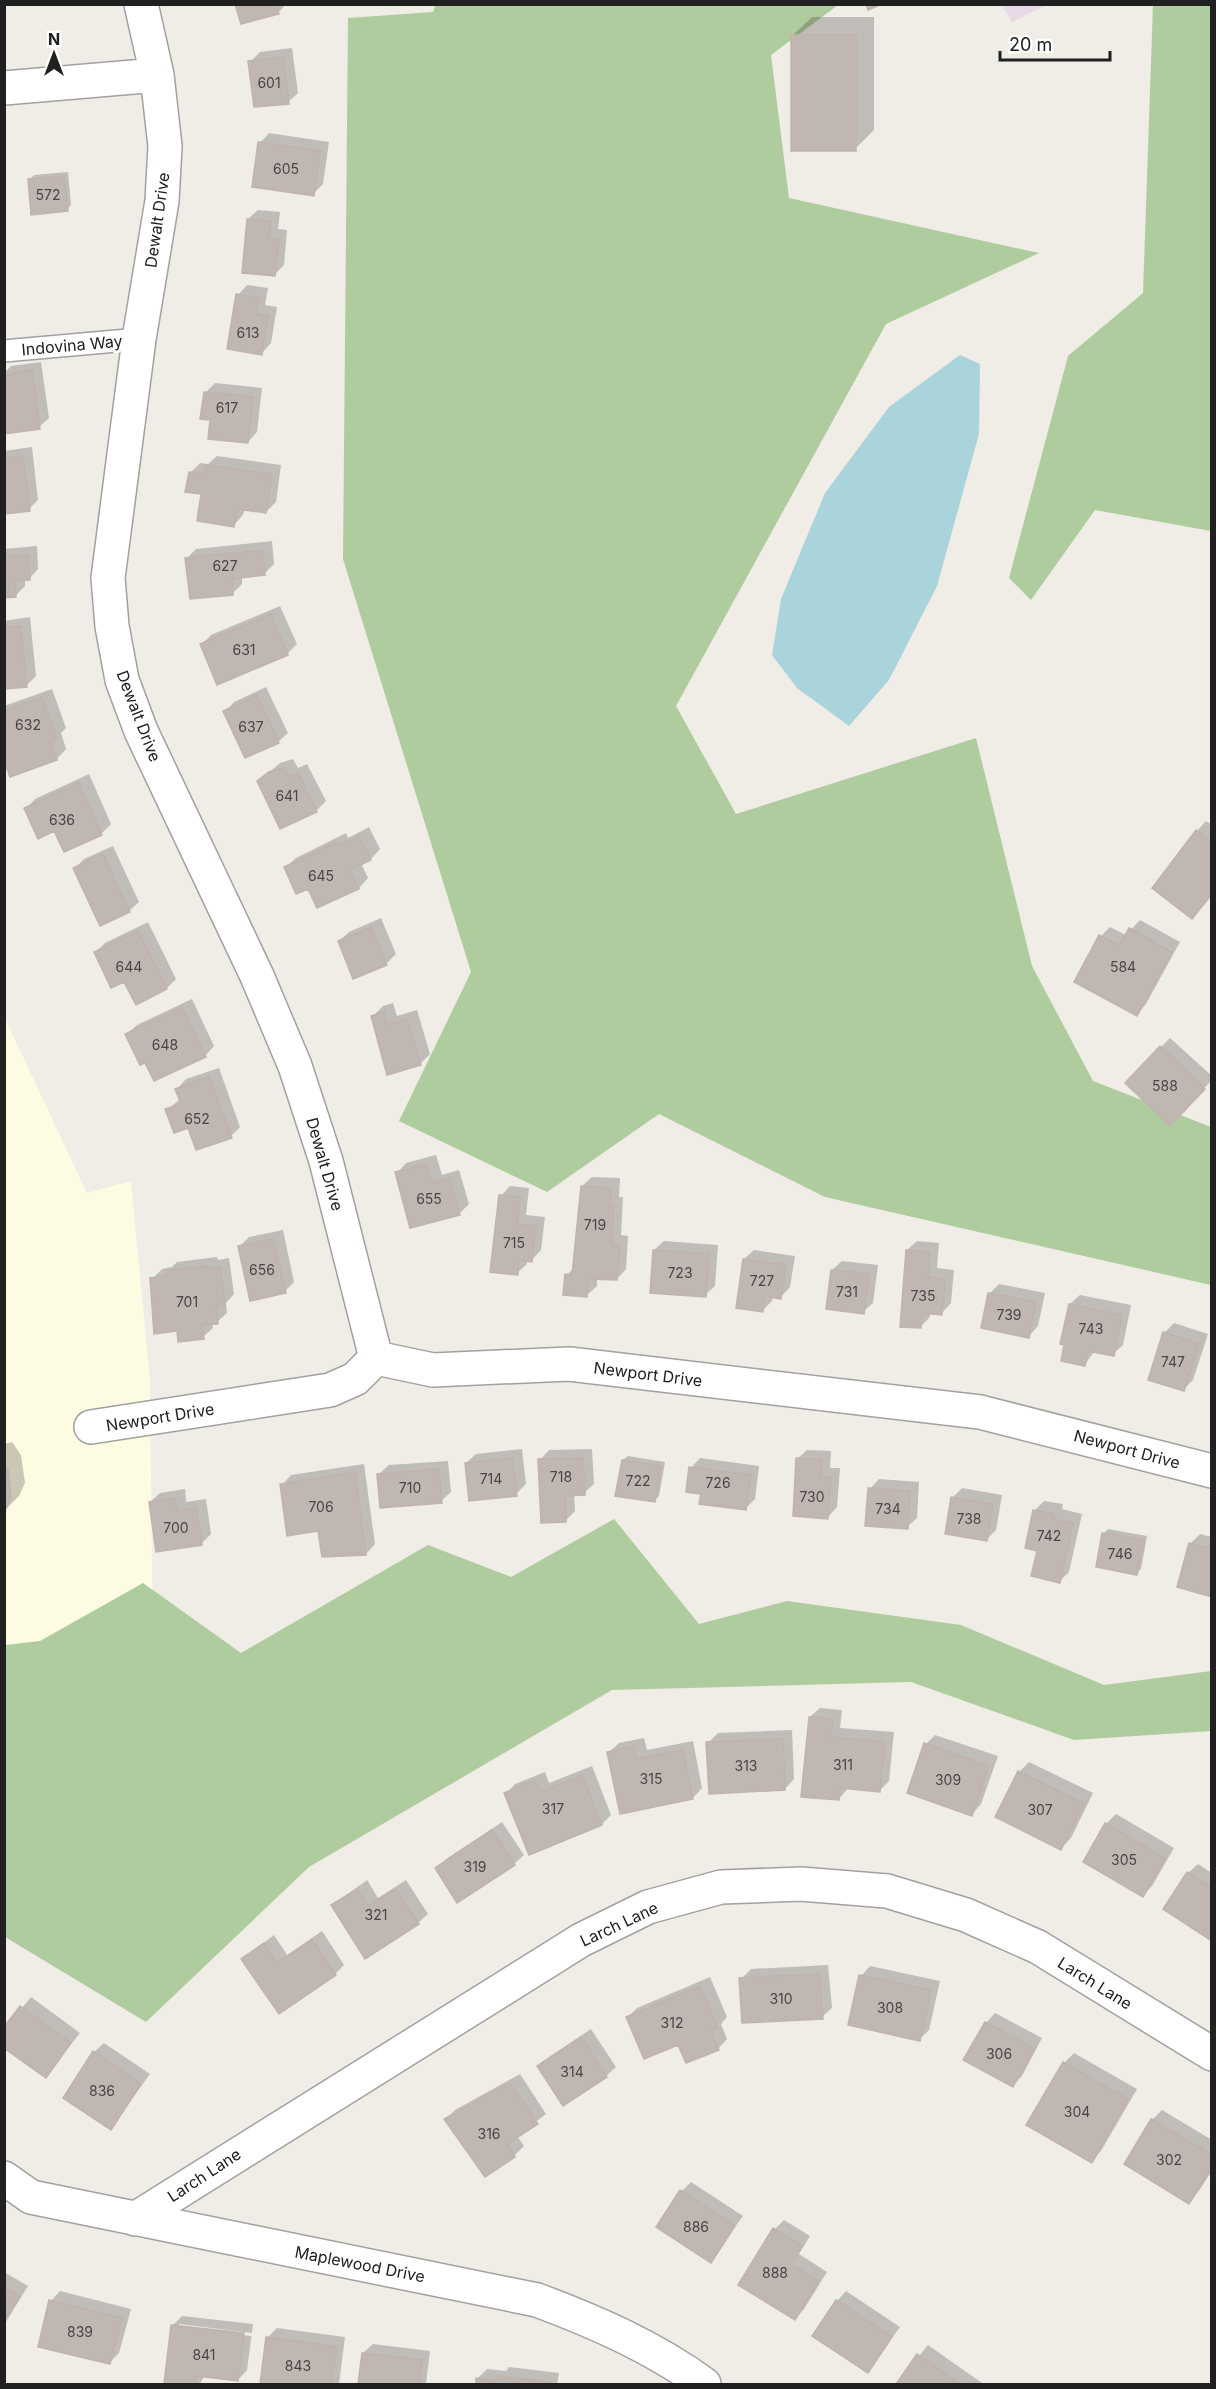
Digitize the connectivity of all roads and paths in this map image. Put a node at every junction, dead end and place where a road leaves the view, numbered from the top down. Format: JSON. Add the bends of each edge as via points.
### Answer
{"nodes":[{"id":1,"x":141,"y":4,"type":"edge"},
{"id":2,"x":157,"y":75,"type":"junction"},
{"id":3,"x":4,"y":88,"type":"edge"},
{"id":4,"x":139,"y":339,"type":"junction"},
{"id":5,"x":4,"y":351,"type":"edge"},
{"id":6,"x":376,"y":1358,"type":"junction"},
{"id":7,"x":91,"y":1428,"type":"dead end"},
{"id":8,"x":1212,"y":1472,"type":"edge"},
{"id":9,"x":1212,"y":2054,"type":"edge"},
{"id":10,"x":4,"y":2178,"type":"edge"},
{"id":11,"x":135,"y":2219,"type":"junction"},
{"id":12,"x":686,"y":2378,"type":"edge"}],
"edges":[{"from":1,"to":2,"type":"street","name":"Dewalt Drive"},
{"from":2,"to":3,"type":"street"},
{"from":2,"to":4,"type":"street","name":"Dewalt Drive","via":[[165,146],[162,201]]},
{"from":4,"to":5,"type":"lane","name":"Indovina Way"},
{"from":4,"to":6,"type":"street","name":"Dewalt Drive","via":[[108,578],[122,680],[141,731],[257,976],[295,1066],[326,1161]]},
{"from":6,"to":7,"type":"street","name":"Newport Drive","via":[[355,1379],[330,1390]]},
{"from":6,"to":8,"type":"street","name":"Newport Drive","via":[[433,1370],[569,1364],[980,1412]]},
{"from":9,"to":11,"type":"street","name":"Larch Lane","via":[[1038,1947],[966,1915],[887,1891],[801,1884],[721,1887],[648,1907],[581,1940]]},
{"from":10,"to":11,"type":"street","name":"Maplewood Drive","via":[[31,2197]]},
{"from":11,"to":12,"type":"street","name":"Maplewood Drive","via":[[537,2300],[602,2324]]}]}
